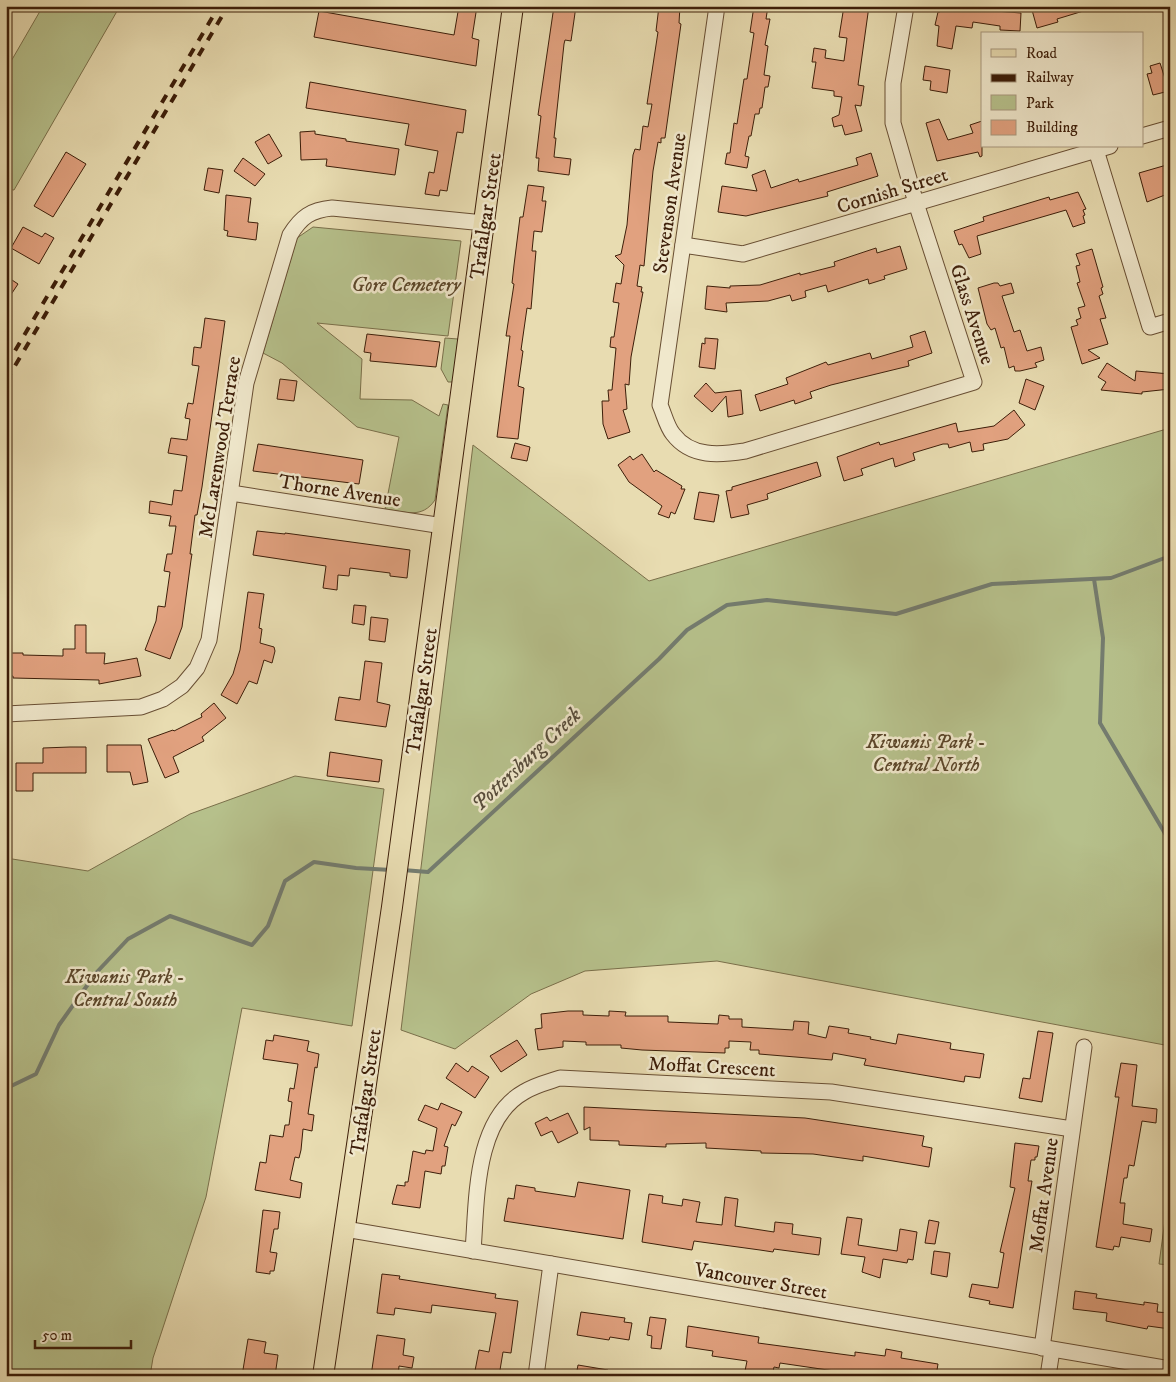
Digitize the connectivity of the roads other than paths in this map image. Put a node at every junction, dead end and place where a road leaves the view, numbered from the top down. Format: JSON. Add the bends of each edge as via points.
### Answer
{"nodes":[{"id":1,"x":513,"y":6,"type":"edge"},
{"id":2,"x":716,"y":6,"type":"edge"},
{"id":3,"x":906,"y":6,"type":"edge"},
{"id":4,"x":1170,"y":128,"type":"edge"},
{"id":5,"x":1144,"y":135,"type":"edge"},
{"id":6,"x":1103,"y":148,"type":"edge"},
{"id":7,"x":916,"y":203,"type":"junction"},
{"id":8,"x":484,"y":223,"type":"junction"},
{"id":9,"x":683,"y":245,"type":"junction"},
{"id":10,"x":1170,"y":321,"type":"edge"},
{"id":11,"x":660,"y":405,"type":"joint"},
{"id":12,"x":231,"y":493,"type":"junction"},
{"id":13,"x":443,"y":526,"type":"junction"},
{"id":14,"x":6,"y":714,"type":"edge"},
{"id":15,"x":1084,"y":1047,"type":"dead end"},
{"id":16,"x":1072,"y":1129,"type":"junction"},
{"id":17,"x":345,"y":1230,"type":"junction"},
{"id":18,"x":473,"y":1251,"type":"junction"},
{"id":19,"x":551,"y":1264,"type":"junction"},
{"id":20,"x":1047,"y":1349,"type":"junction"},
{"id":21,"x":1170,"y":1369,"type":"edge"},
{"id":22,"x":323,"y":1376,"type":"edge"},
{"id":23,"x":536,"y":1376,"type":"edge"},
{"id":24,"x":1048,"y":1376,"type":"edge"}],
"edges":[{"from":1,"to":8,"type":"main road","name":"Trafalgar Street"},
{"from":2,"to":9,"type":"street","name":"Stevenson Avenue"},
{"from":3,"to":7,"type":"street","name":"Glass Avenue","via":[[893,83],[893,123]]},
{"from":4,"to":5,"type":"street"},
{"from":6,"to":7,"type":"street","name":"Cornish Street"},
{"from":6,"to":10,"type":"street","via":[[1150,327]]},
{"from":7,"to":9,"type":"street","name":"Cornish Street","via":[[743,254]]},
{"from":7,"to":11,"type":"street","name":"Glass Avenue","via":[[974,382],[746,451],[718,455],[689,449],[672,434]]},
{"from":8,"to":12,"type":"street","name":"McLarenwood Terrace","via":[[332,208],[317,209],[298,222],[290,235],[246,383]]},
{"from":8,"to":13,"type":"main road","name":"Trafalgar Street"},
{"from":9,"to":11,"type":"street","name":"Stevenson Avenue"},
{"from":12,"to":13,"type":"street","name":"Thorne Avenue"},
{"from":12,"to":14,"type":"street","name":"McLarenwood Terrace","via":[[209,640],[197,668],[182,686],[163,699],[141,707]]},
{"from":13,"to":17,"type":"main road","name":"Trafalgar Street"},
{"from":15,"to":16,"type":"street","name":"Moffat Avenue"},
{"from":16,"to":18,"type":"street","name":"Moffat Crescent","via":[[831,1092],[560,1078],[523,1092],[499,1115],[485,1144]]},
{"from":16,"to":20,"type":"street","name":"Moffat Avenue"},
{"from":17,"to":18,"type":"street","name":"Vancouver Street"},
{"from":17,"to":22,"type":"main road","name":"Trafalgar Street"},
{"from":18,"to":19,"type":"street","name":"Vancouver Street"},
{"from":19,"to":20,"type":"street","name":"Vancouver Street"},
{"from":19,"to":23,"type":"street"},
{"from":20,"to":21,"type":"street","name":"Vancouver Street"},
{"from":20,"to":24,"type":"street","name":"Moffat Avenue"}]}
